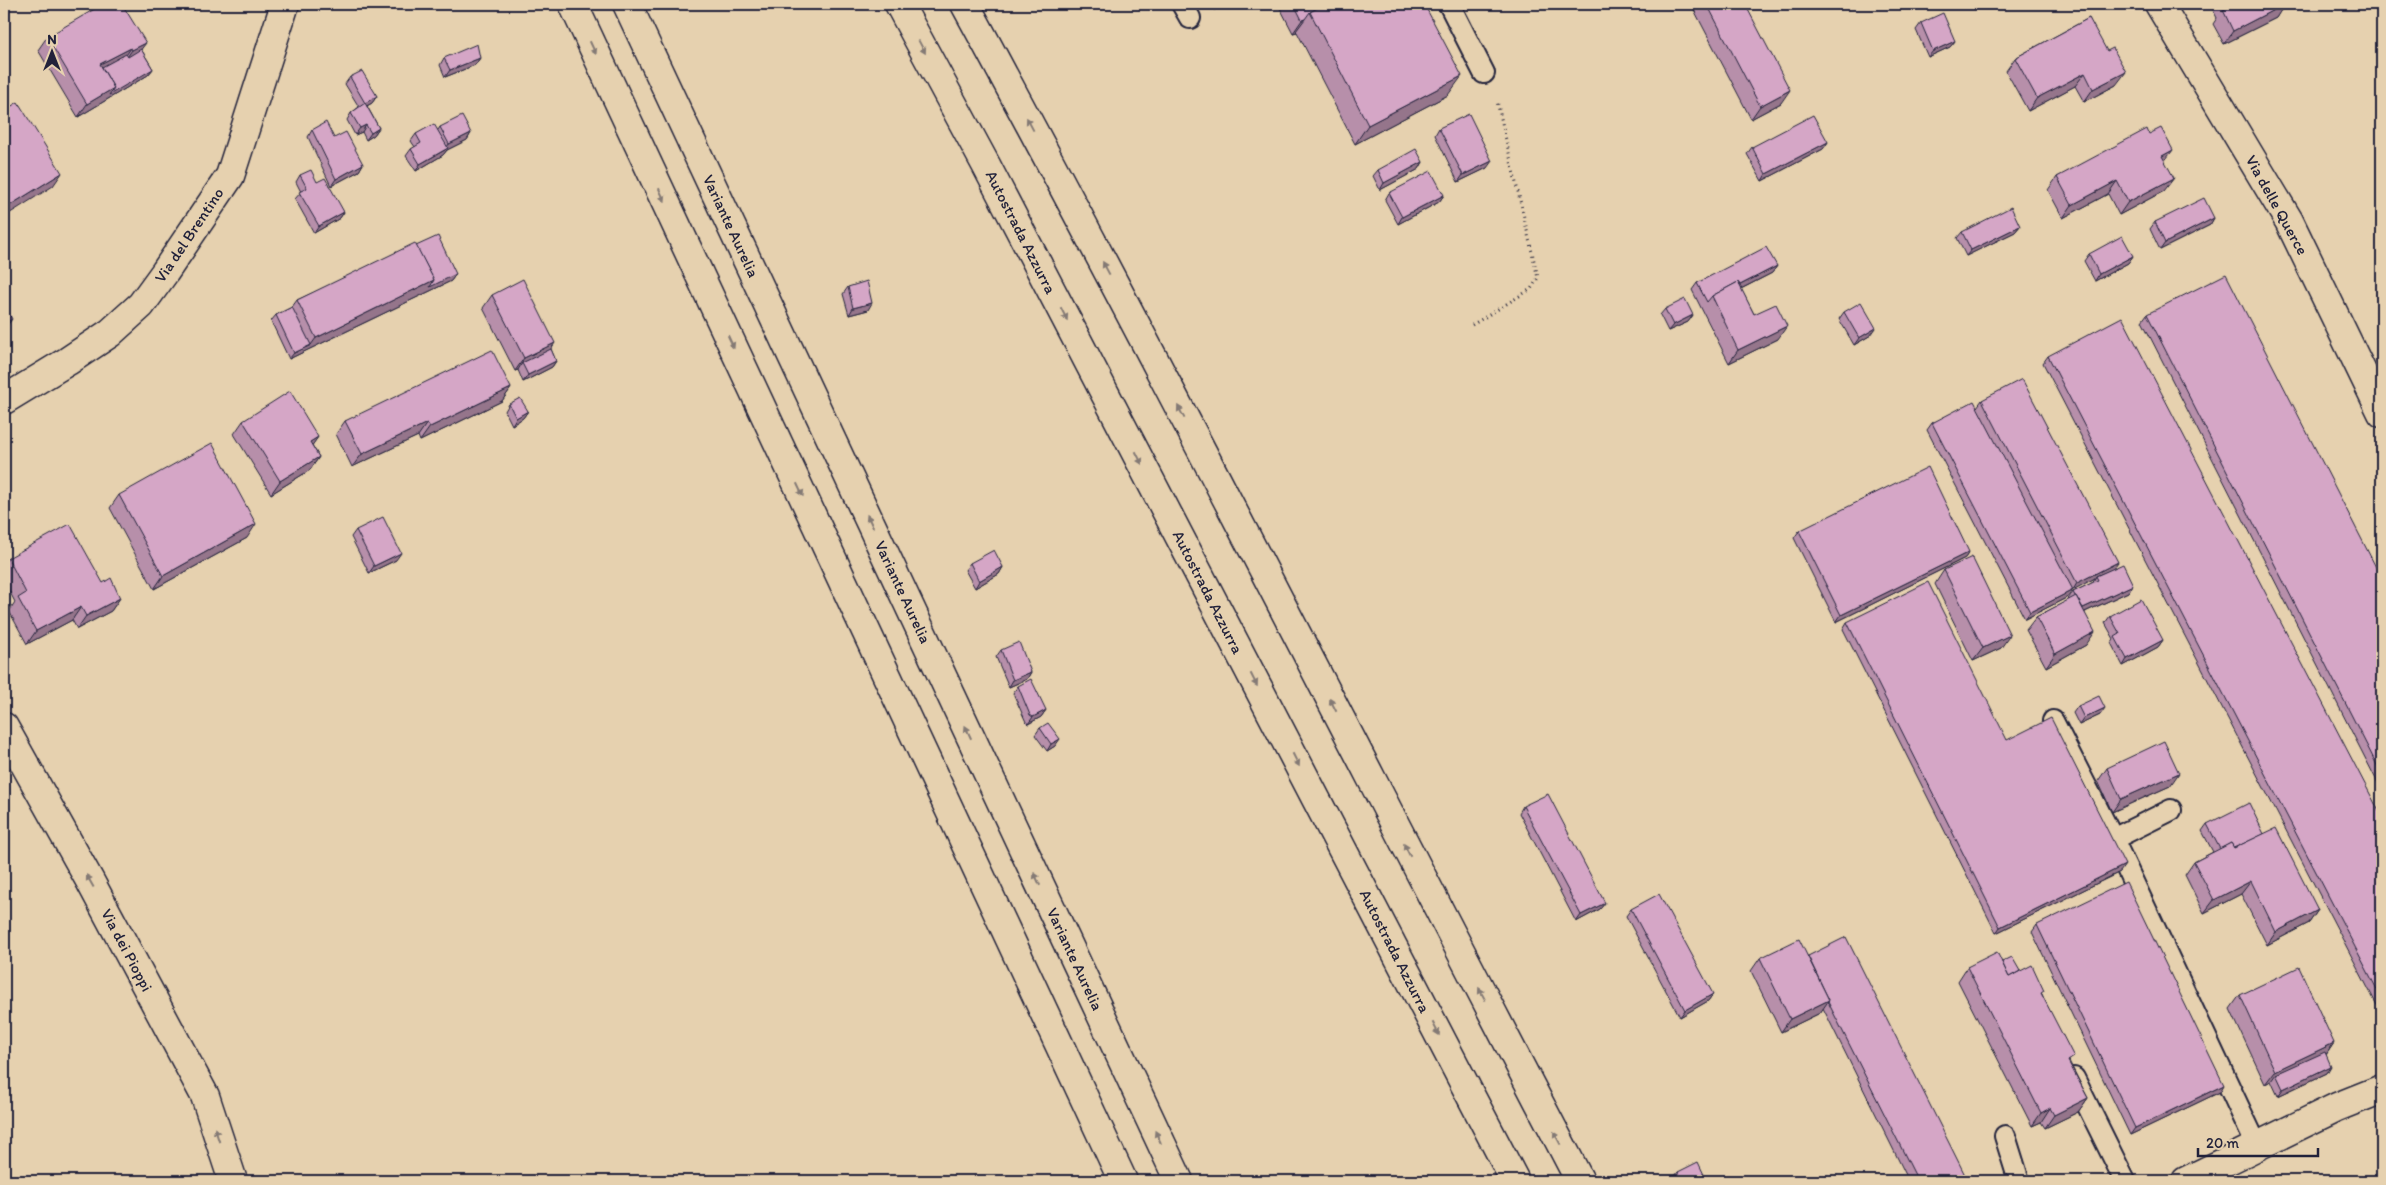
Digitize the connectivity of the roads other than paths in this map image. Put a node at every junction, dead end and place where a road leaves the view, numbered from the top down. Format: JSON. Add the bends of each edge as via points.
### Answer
{"nodes":[{"id":1,"x":285,"y":4,"type":"edge"},
{"id":2,"x":572,"y":4,"type":"edge"},
{"id":3,"x":627,"y":4,"type":"edge"},
{"id":4,"x":899,"y":4,"type":"edge"},
{"id":5,"x":965,"y":4,"type":"edge"},
{"id":6,"x":1449,"y":4,"type":"edge"},
{"id":7,"x":2159,"y":4,"type":"edge"},
{"id":8,"x":1484,"y":73,"type":"road end"},
{"id":9,"x":4,"y":400,"type":"edge"},
{"id":10,"x":2382,"y":414,"type":"edge"},
{"id":11,"x":2053,"y":721,"type":"edge"},
{"id":12,"x":4,"y":727,"type":"edge"},
{"id":13,"x":2171,"y":810,"type":"dead end"},
{"id":14,"x":2113,"y":839,"type":"junction"},
{"id":15,"x":2066,"y":1060,"type":"edge"},
{"id":16,"x":2382,"y":1089,"type":"edge"},
{"id":17,"x":2005,"y":1136,"type":"dead end"},
{"id":18,"x":2257,"y":1146,"type":"junction"},
{"id":19,"x":233,"y":1181,"type":"edge"},
{"id":20,"x":1123,"y":1181,"type":"edge"},
{"id":21,"x":1179,"y":1181,"type":"edge"},
{"id":22,"x":1514,"y":1181,"type":"edge"},
{"id":23,"x":1580,"y":1181,"type":"edge"},
{"id":24,"x":2019,"y":1181,"type":"edge"},
{"id":25,"x":2125,"y":1181,"type":"edge"},
{"id":26,"x":2186,"y":1181,"type":"edge"}],
"edges":[{"from":1,"to":9,"type":"main road","name":"Via del Brentino","via":[[230,176],[165,272],[141,305],[110,333]]},
{"from":2,"to":20,"type":"main road","one_way":true},
{"from":21,"to":3,"type":"main road","name":"Variante Aurelia","one_way":true},
{"from":4,"to":22,"type":"main road","name":"Autostrada Azzurra","one_way":true,"via":[[991,173]]},
{"from":23,"to":5,"type":"main road","one_way":true,"via":[[1204,455]]},
{"from":6,"to":8,"type":"lane"},
{"from":7,"to":10,"type":"main road","name":"Via delle Querce","via":[[2289,221]]},
{"from":11,"to":14,"type":"lane"},
{"from":19,"to":12,"type":"main road","name":"Via dei Pioppi","one_way":true,"via":[[205,1096]]},
{"from":13,"to":14,"type":"lane"},
{"from":14,"to":18,"type":"lane"},
{"from":15,"to":25,"type":"lane"},
{"from":16,"to":18,"type":"main road"},
{"from":17,"to":24,"type":"lane"},
{"from":18,"to":26,"type":"main road"}]}
